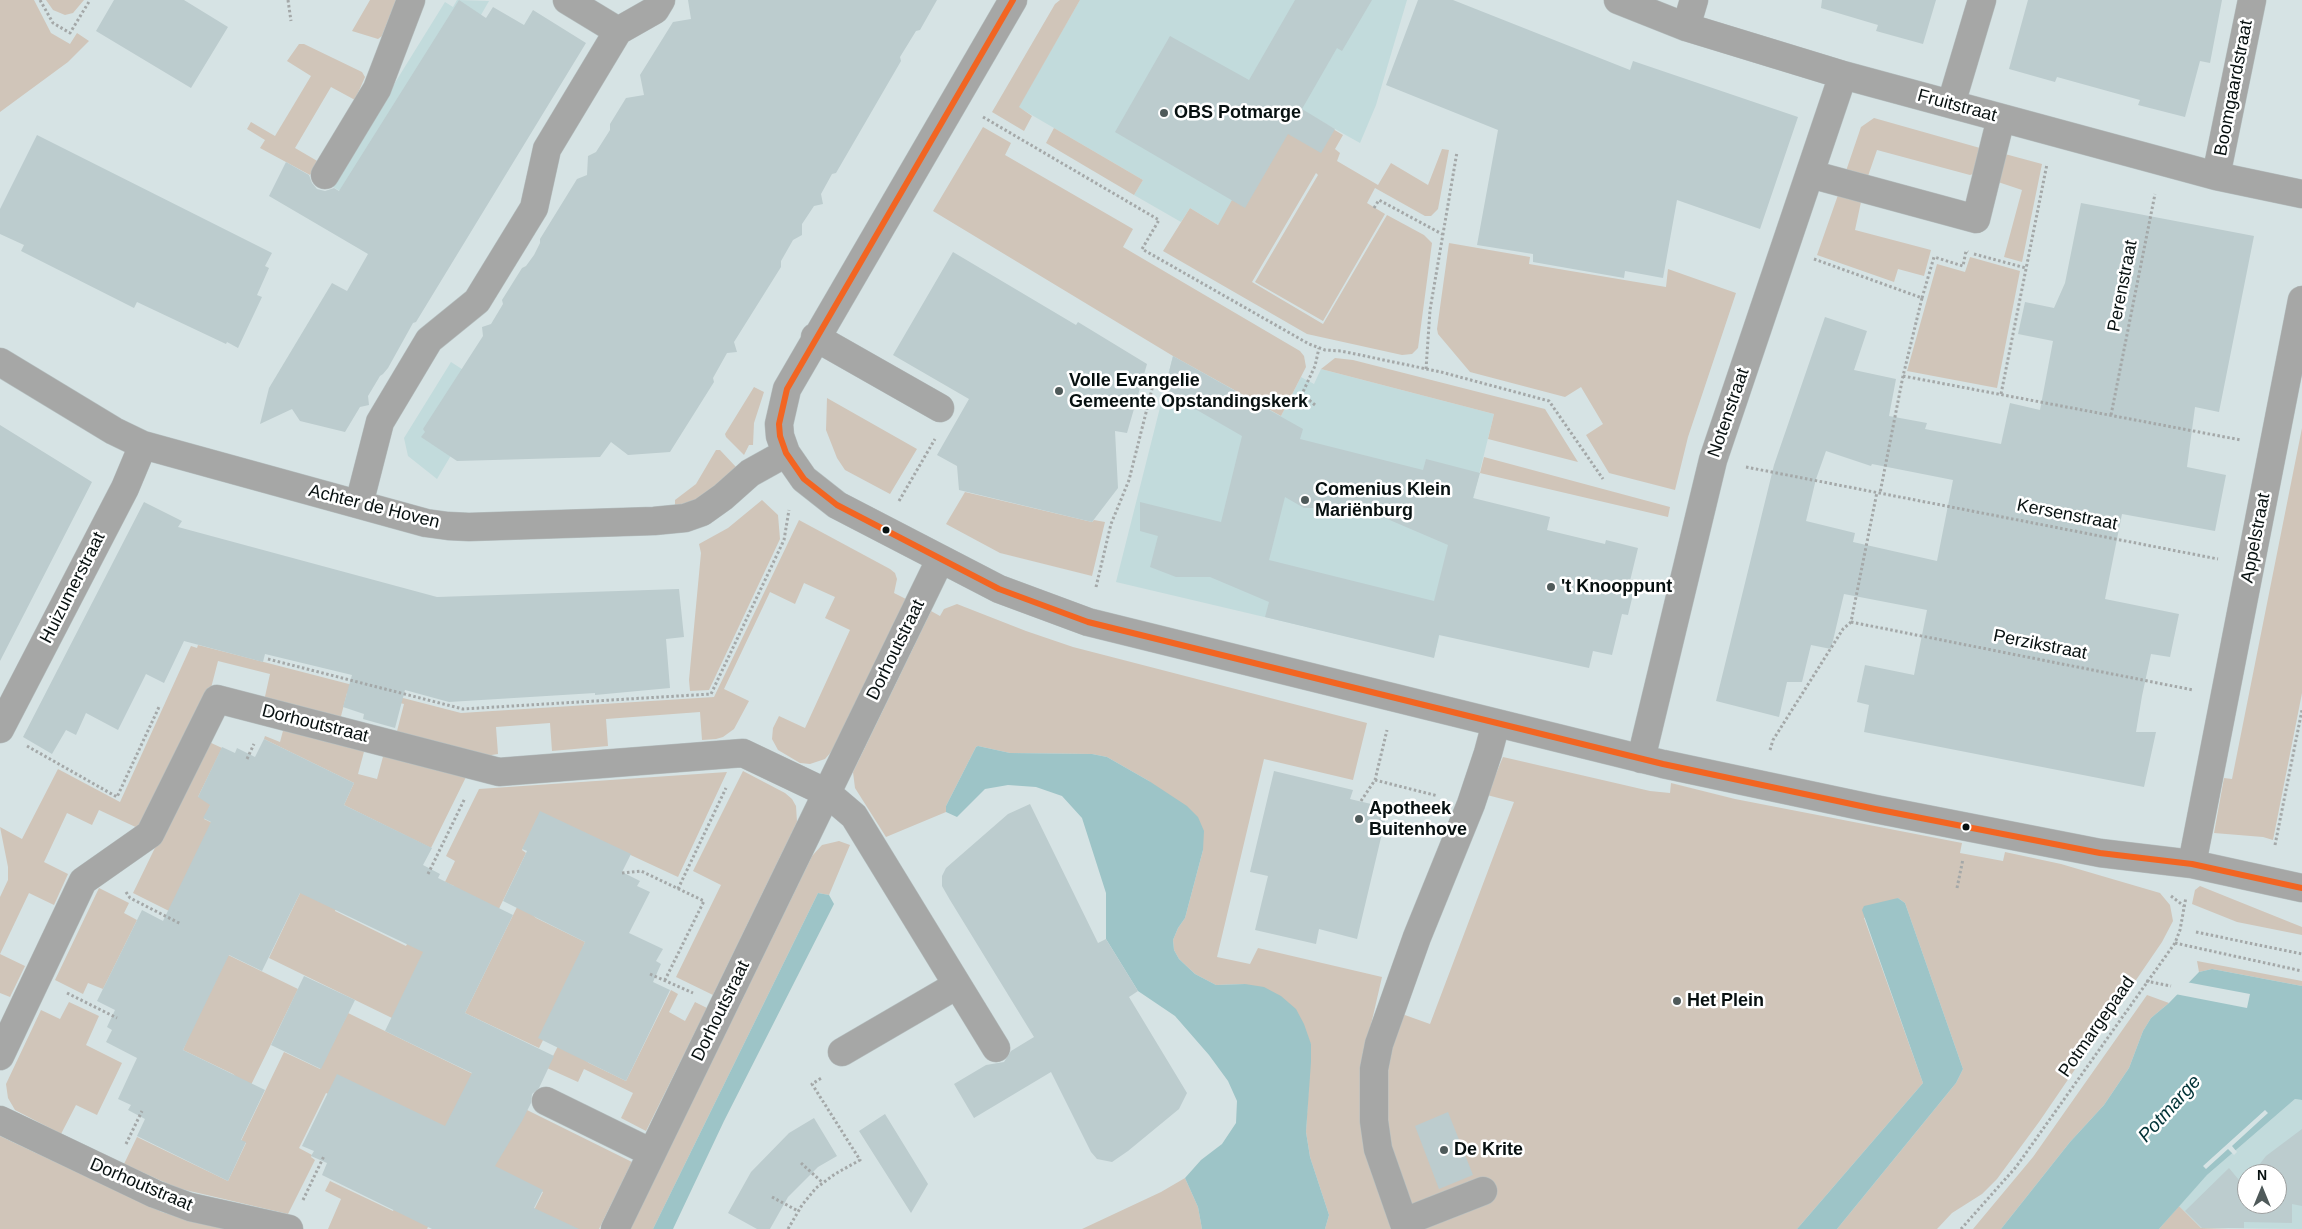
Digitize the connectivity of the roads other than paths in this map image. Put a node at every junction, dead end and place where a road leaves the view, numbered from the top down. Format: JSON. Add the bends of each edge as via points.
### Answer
{"nodes":[{"id":1,"x":411,"y":0,"type":"edge"},
{"id":2,"x":567,"y":0,"type":"edge"},
{"id":3,"x":661,"y":0,"type":"edge"},
{"id":4,"x":1013,"y":0,"type":"edge"},
{"id":5,"x":1618,"y":0,"type":"edge"},
{"id":6,"x":1694,"y":0,"type":"edge"},
{"id":7,"x":1982,"y":0,"type":"edge"},
{"id":8,"x":2252,"y":0,"type":"edge"},
{"id":9,"x":1686,"y":26,"type":"junction"},
{"id":10,"x":618,"y":32,"type":"junction"},
{"id":11,"x":1843,"y":75,"type":"junction"},
{"id":12,"x":1951,"y":104,"type":"junction"},
{"id":13,"x":2001,"y":118,"type":"junction"},
{"id":14,"x":1810,"y":174,"type":"junction"},
{"id":15,"x":325,"y":176,"type":"dead end"},
{"id":16,"x":2216,"y":176,"type":"junction"},
{"id":17,"x":2302,"y":194,"type":"edge"},
{"id":18,"x":2302,"y":300,"type":"edge"},
{"id":19,"x":815,"y":337,"type":"junction"},
{"id":20,"x":0,"y":362,"type":"edge"},
{"id":21,"x":940,"y":408,"type":"dead end"},
{"id":22,"x":143,"y":445,"type":"junction"},
{"id":23,"x":786,"y":453,"type":"junction"},
{"id":24,"x":359,"y":504,"type":"junction"},
{"id":25,"x":940,"y":560,"type":"junction"},
{"id":26,"x":1496,"y":723,"type":"junction"},
{"id":27,"x":0,"y":729,"type":"edge"},
{"id":28,"x":1641,"y":759,"type":"junction"},
{"id":29,"x":826,"y":793,"type":"junction"},
{"id":30,"x":2192,"y":864,"type":"junction"},
{"id":31,"x":2302,"y":888,"type":"edge"},
{"id":32,"x":958,"y":985,"type":"junction"},
{"id":33,"x":996,"y":1048,"type":"dead end"},
{"id":34,"x":842,"y":1052,"type":"road end"},
{"id":35,"x":0,"y":1056,"type":"edge"},
{"id":36,"x":546,"y":1101,"type":"dead end"},
{"id":37,"x":0,"y":1120,"type":"edge"},
{"id":38,"x":652,"y":1153,"type":"junction"},
{"id":39,"x":1482,"y":1191,"type":"dead end"},
{"id":40,"x":1405,"y":1226,"type":"edge"},
{"id":41,"x":289,"y":1229,"type":"edge"},
{"id":42,"x":615,"y":1229,"type":"edge"}],
"edges":[{"from":1,"to":15,"type":"street","via":[[377,89]]},
{"from":2,"to":10,"type":"street"},
{"from":3,"to":10,"type":"street","via":[[655,10]]},
{"from":4,"to":19,"type":"street"},
{"from":5,"to":9,"type":"street","name":"Fruitstraat"},
{"from":6,"to":9,"type":"street"},
{"from":7,"to":12,"type":"street"},
{"from":8,"to":16,"type":"street","name":"Boomgaardstraat"},
{"from":9,"to":11,"type":"street","name":"Fruitstraat"},
{"from":10,"to":24,"type":"street","via":[[547,149],[534,208],[477,301],[430,340],[380,422]]},
{"from":11,"to":12,"type":"street","name":"Fruitstraat"},
{"from":11,"to":14,"type":"street","name":"Notenstraat"},
{"from":12,"to":13,"type":"street","name":"Fruitstraat"},
{"from":13,"to":14,"type":"street","via":[[1976,219]]},
{"from":13,"to":16,"type":"street","name":"Fruitstraat"},
{"from":14,"to":28,"type":"street","name":"Notenstraat","via":[[1713,460]]},
{"from":16,"to":17,"type":"street","name":"Fruitstraat"},
{"from":18,"to":30,"type":"street","name":"Appelstraat"},
{"from":19,"to":21,"type":"street"},
{"from":19,"to":23,"type":"street","via":[[782,404],[780,436]]},
{"from":20,"to":22,"type":"street","name":"Achter de Hoven"},
{"from":22,"to":24,"type":"street","name":"Achter de Hoven"},
{"from":22,"to":27,"type":"street","name":"Huizumerstraat","via":[[125,488]]},
{"from":23,"to":24,"type":"street","name":"Achter de Hoven","via":[[750,473],[702,512],[670,521],[455,526],[426,523]]},
{"from":23,"to":25,"type":"street","via":[[804,479],[836,505]]},
{"from":25,"to":26,"type":"street","via":[[999,589],[1088,622]]},
{"from":25,"to":29,"type":"street","name":"Dorhoutstraat"},
{"from":26,"to":28,"type":"street"},
{"from":26,"to":40,"type":"street","via":[[1471,804],[1417,937],[1379,1044],[1374,1069],[1374,1121],[1378,1149]]},
{"from":28,"to":30,"type":"street","via":[[2090,851]]},
{"from":29,"to":32,"type":"street","via":[[854,816]]},
{"from":29,"to":35,"type":"street","name":"Dorhoutstraat","via":[[743,753],[498,772],[216,699],[150,834],[83,881]]},
{"from":29,"to":38,"type":"street","name":"Dorhoutstraat"},
{"from":30,"to":31,"type":"street"},
{"from":32,"to":33,"type":"street"},
{"from":32,"to":34,"type":"street"},
{"from":36,"to":38,"type":"street"},
{"from":37,"to":41,"type":"street","name":"Dorhoutstraat","via":[[155,1194],[190,1207]]},
{"from":38,"to":42,"type":"street","name":"Dorhoutstraat"},
{"from":39,"to":40,"type":"street"}]}
